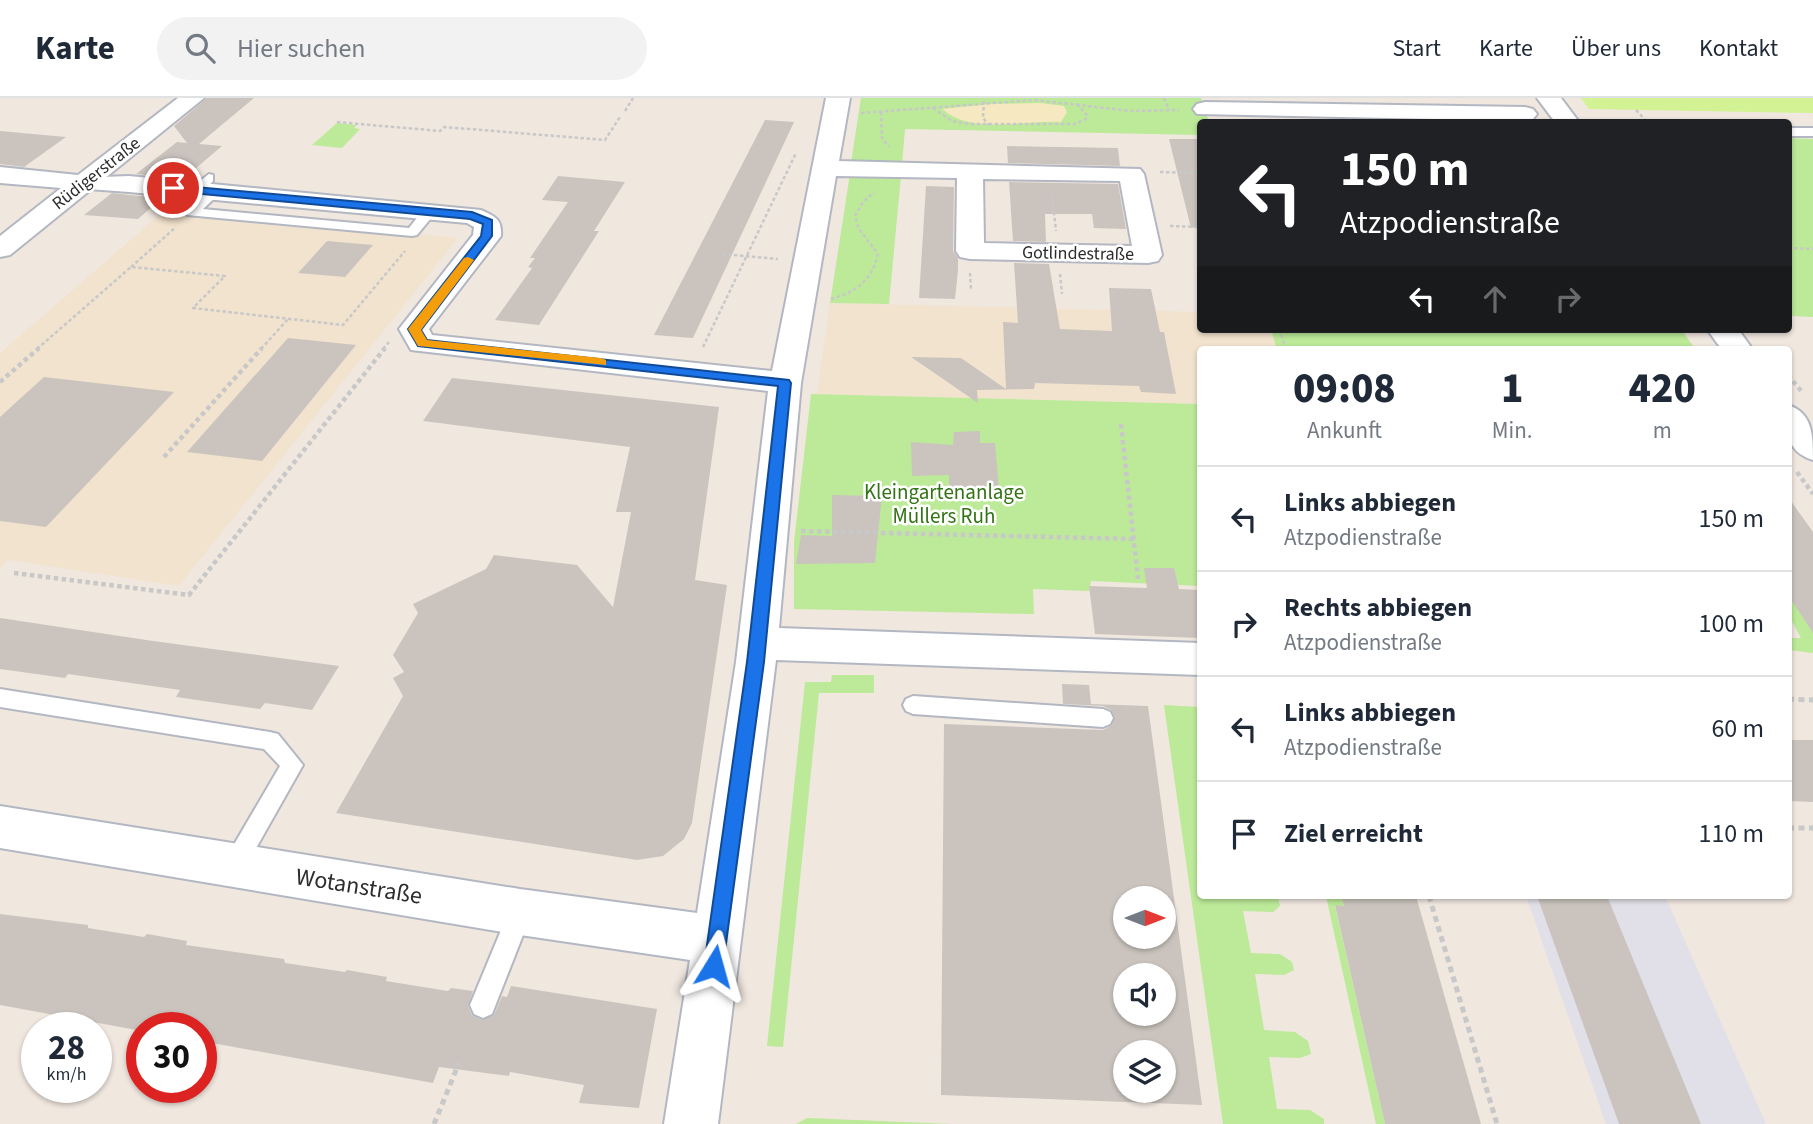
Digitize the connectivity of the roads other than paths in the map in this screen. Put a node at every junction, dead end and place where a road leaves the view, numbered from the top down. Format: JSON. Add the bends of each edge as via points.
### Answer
{"nodes":[{"id":1,"x":192,"y":98,"type":"edge"},
{"id":2,"x":1549,"y":98,"type":"edge"},
{"id":3,"x":837,"y":105,"type":"edge"},
{"id":4,"x":1205,"y":109,"type":"road end"},
{"id":5,"x":1443,"y":111,"type":"edge"},
{"id":6,"x":1524,"y":114,"type":"dead end"},
{"id":7,"x":1286,"y":117,"type":"edge"},
{"id":8,"x":1565,"y":119,"type":"edge"},
{"id":9,"x":1792,"y":132,"type":"edge"},
{"id":10,"x":1813,"y":132,"type":"edge"},
{"id":11,"x":824,"y":169,"type":"junction"},
{"id":12,"x":970,"y":171,"type":"junction"},
{"id":13,"x":0,"y":175,"type":"edge"},
{"id":14,"x":84,"y":183,"type":"junction"},
{"id":15,"x":203,"y":193,"type":"junction"},
{"id":16,"x":429,"y":212,"type":"junction"},
{"id":17,"x":0,"y":249,"type":"edge"},
{"id":18,"x":785,"y":383,"type":"junction"},
{"id":19,"x":1792,"y":426,"type":"edge"},
{"id":20,"x":1805,"y":460,"type":"edge"},
{"id":21,"x":758,"y":643,"type":"junction"},
{"id":22,"x":1197,"y":659,"type":"edge"},
{"id":23,"x":0,"y":698,"type":"edge"},
{"id":24,"x":913,"y":705,"type":"dead end"},
{"id":25,"x":1103,"y":718,"type":"dead end"},
{"id":26,"x":4,"y":834,"type":"edge"},
{"id":27,"x":234,"y":865,"type":"junction"},
{"id":28,"x":520,"y":912,"type":"junction"},
{"id":29,"x":718,"y":940,"type":"junction"},
{"id":30,"x":482,"y":1004,"type":"dead end"},
{"id":31,"x":691,"y":1124,"type":"edge"}],
"edges":[{"from":1,"to":14,"type":"street","name":"Rüdigerstraße"},
{"from":2,"to":8,"type":"street"},
{"from":3,"to":11,"type":"street"},
{"from":4,"to":7,"type":"street"},
{"from":5,"to":6,"type":"street"},
{"from":5,"to":7,"type":"street"},
{"from":9,"to":10,"type":"lane"},
{"from":11,"to":12,"type":"street"},
{"from":11,"to":18,"type":"street"},
{"from":12,"to":12,"type":"street","name":"Gotlindestraße","via":[[970,251],[1148,255],[1131,174]]},
{"from":13,"to":14,"type":"street"},
{"from":14,"to":15,"type":"street"},
{"from":14,"to":17,"type":"street","name":"Rüdigerstraße"},
{"from":15,"to":16,"type":"street"},
{"from":15,"to":16,"type":"lane","via":[[412,232]]},
{"from":16,"to":18,"type":"street","via":[[472,216],[488,223],[486,236],[414,329],[422,343]]},
{"from":18,"to":21,"type":"street"},
{"from":19,"to":20,"type":"street"},
{"from":21,"to":22,"type":"street"},
{"from":21,"to":29,"type":"street"},
{"from":23,"to":27,"type":"lane","via":[[270,741],[292,765]]},
{"from":24,"to":25,"type":"lane"},
{"from":26,"to":27,"type":"street","name":"Wotanstraße"},
{"from":27,"to":28,"type":"street","name":"Wotanstraße"},
{"from":28,"to":29,"type":"street","name":"Wotanstraße"},
{"from":28,"to":30,"type":"lane"},
{"from":29,"to":31,"type":"street"}]}
